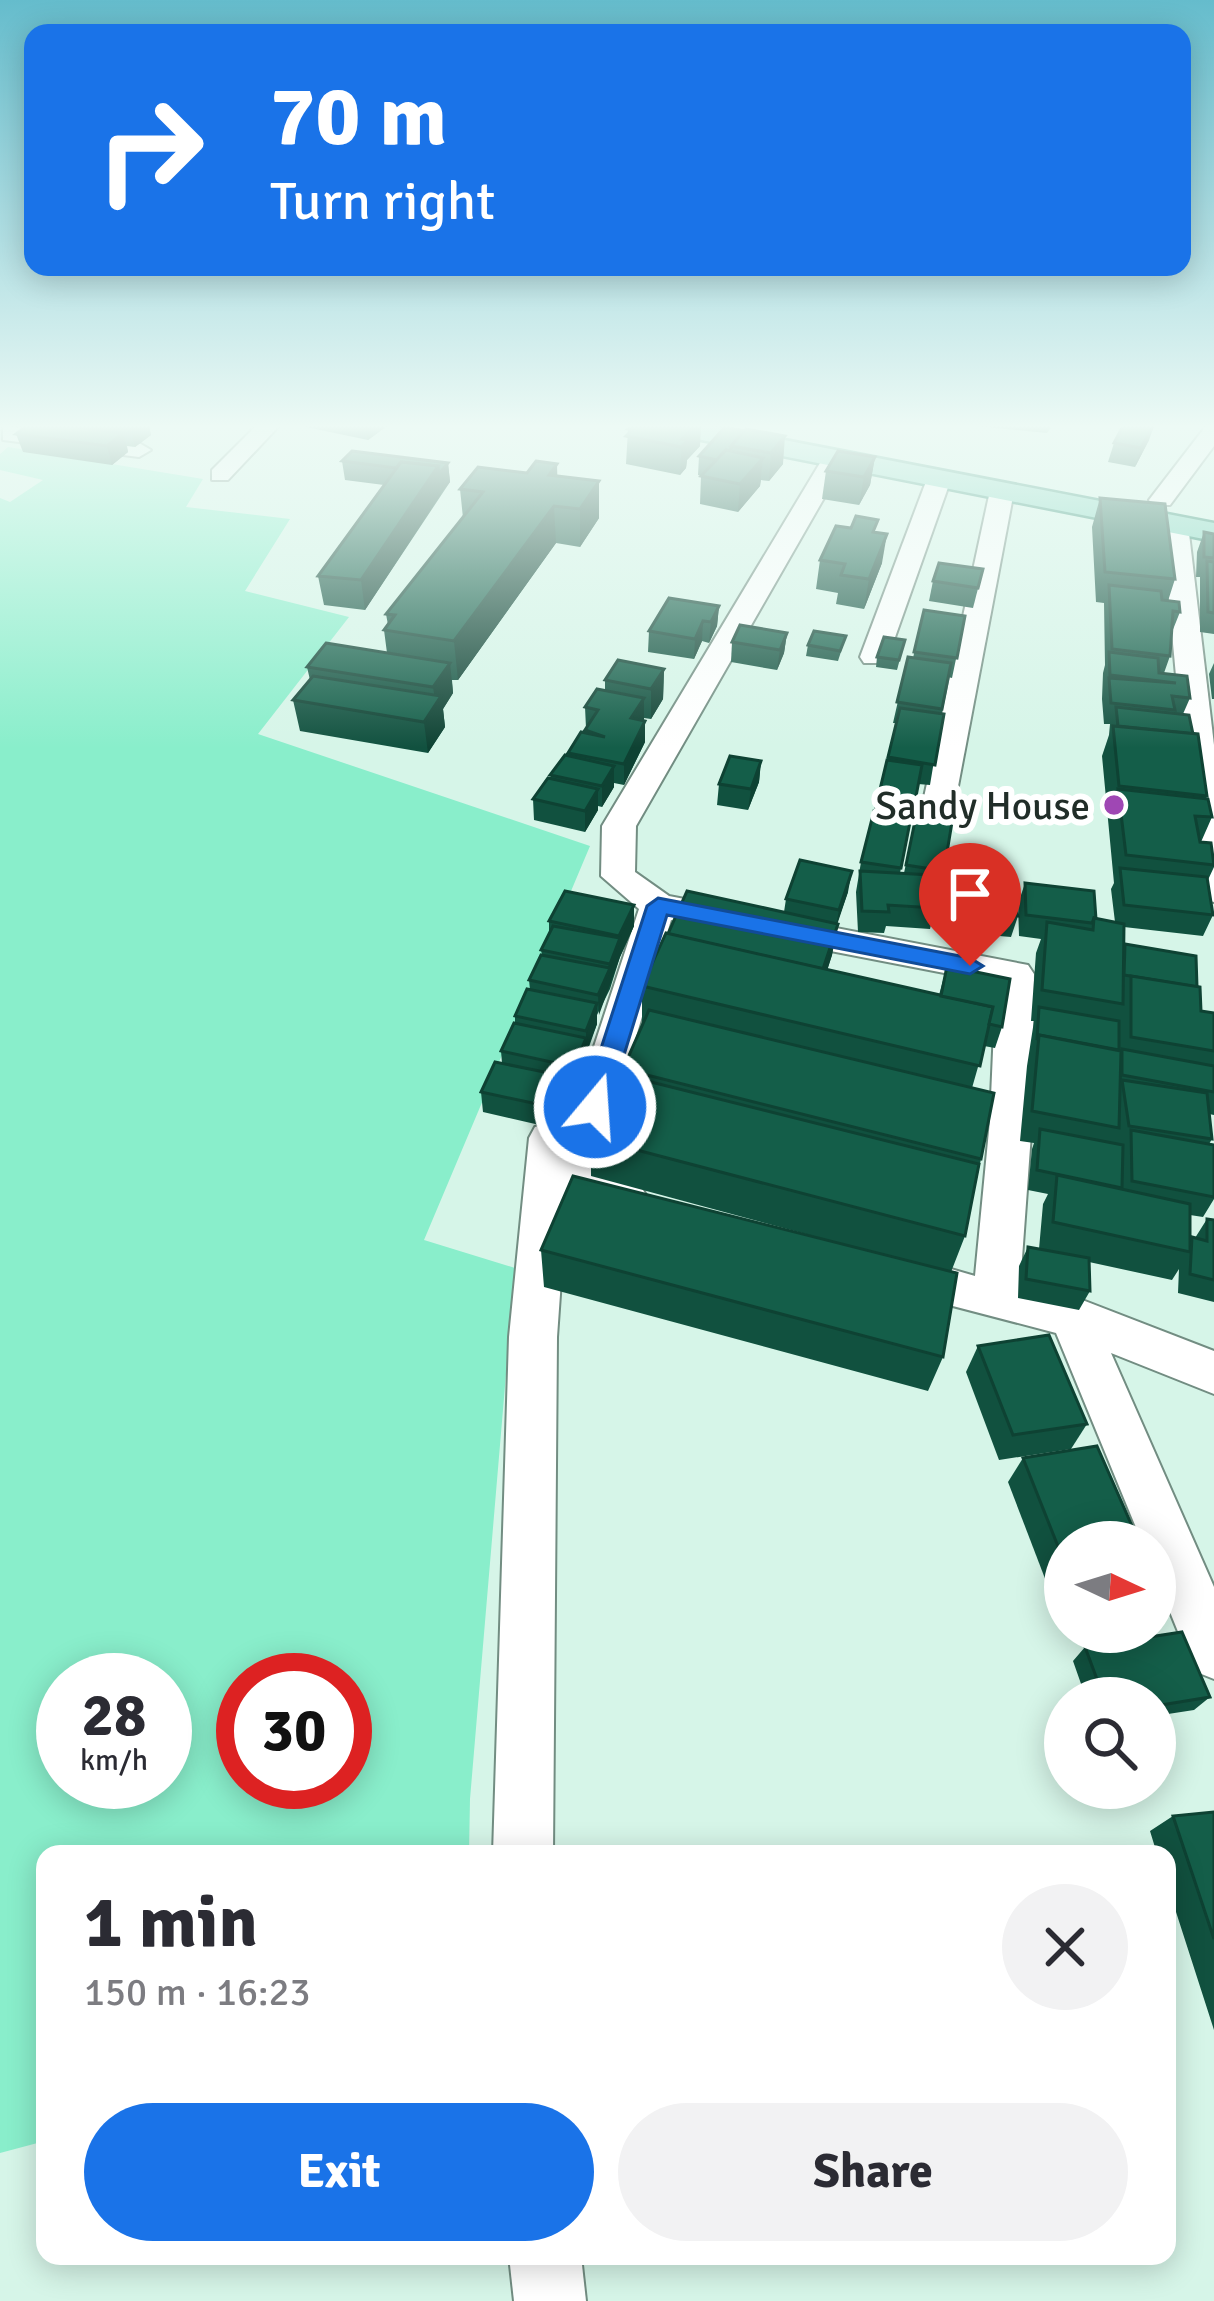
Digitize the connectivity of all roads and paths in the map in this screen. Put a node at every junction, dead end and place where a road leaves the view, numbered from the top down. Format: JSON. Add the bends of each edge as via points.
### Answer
{"nodes":[{"id":1,"x":791,"y":533,"type":"edge"},
{"id":2,"x":919,"y":533,"type":"edge"},
{"id":3,"x":994,"y":533,"type":"edge"},
{"id":4,"x":1170,"y":533,"type":"edge"},
{"id":5,"x":874,"y":657,"type":"edge"},
{"id":6,"x":940,"y":802,"type":"dead end"},
{"id":7,"x":1214,"y":891,"type":"edge"},
{"id":8,"x":658,"y":906,"type":"junction"},
{"id":9,"x":620,"y":1027,"type":"junction"},
{"id":10,"x":666,"y":1038,"type":"edge"},
{"id":11,"x":965,"y":1109,"type":"edge"},
{"id":12,"x":1011,"y":1120,"type":"junction"},
{"id":13,"x":582,"y":1146,"type":"junction"},
{"id":14,"x":661,"y":1205,"type":"edge"},
{"id":15,"x":862,"y":1263,"type":"edge"},
{"id":16,"x":996,"y":1301,"type":"junction"},
{"id":17,"x":1072,"y":1316,"type":"junction"},
{"id":18,"x":1214,"y":1373,"type":"edge"},
{"id":19,"x":1214,"y":1651,"type":"edge"},
{"id":20,"x":523,"y":1845,"type":"edge"},
{"id":21,"x":546,"y":2265,"type":"edge"},
{"id":22,"x":550,"y":2301,"type":"edge"}],
"edges":[{"from":1,"to":8,"type":"street","via":[[619,826],[618,877]]},
{"from":2,"to":5,"type":"street"},
{"from":3,"to":6,"type":"street"},
{"from":4,"to":7,"type":"street"},
{"from":8,"to":9,"type":"street"},
{"from":8,"to":12,"type":"street","via":[[1015,974]]},
{"from":9,"to":10,"type":"street"},
{"from":9,"to":13,"type":"street"},
{"from":11,"to":12,"type":"street"},
{"from":12,"to":16,"type":"street"},
{"from":13,"to":14,"type":"street","via":[[572,1180]]},
{"from":13,"to":20,"type":"street","via":[[550,1138],[532,1337]]},
{"from":15,"to":16,"type":"street"},
{"from":16,"to":17,"type":"street"},
{"from":17,"to":18,"type":"street"},
{"from":17,"to":19,"type":"street"},
{"from":21,"to":22,"type":"street"}]}
